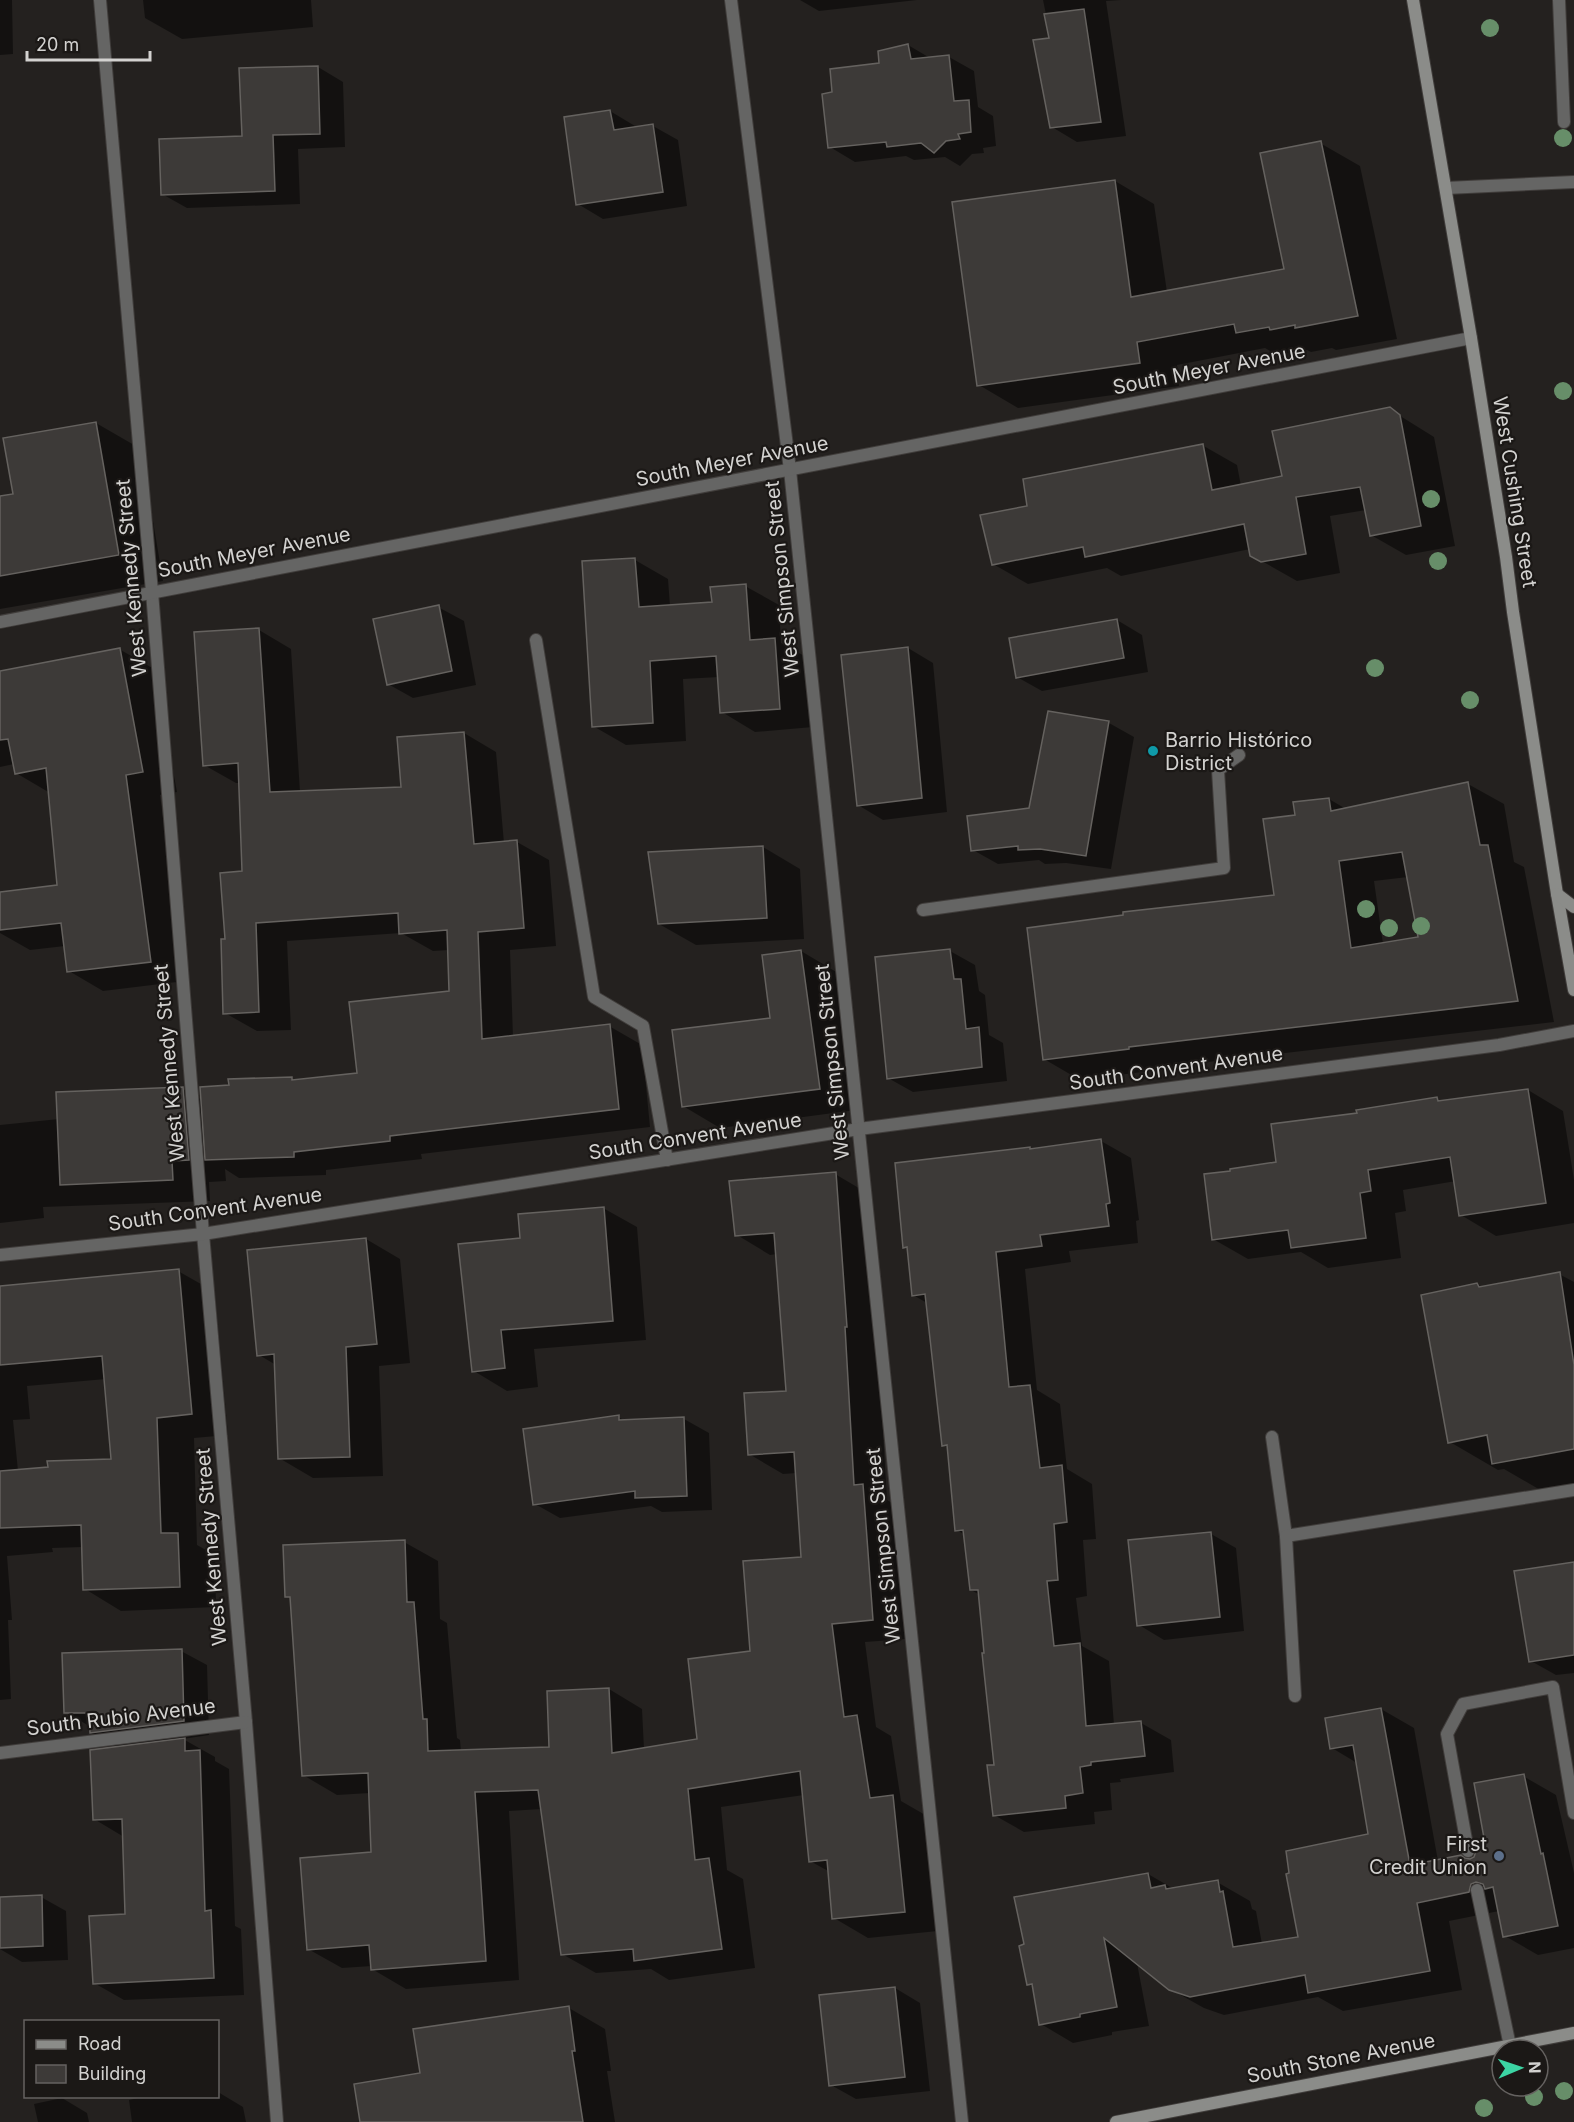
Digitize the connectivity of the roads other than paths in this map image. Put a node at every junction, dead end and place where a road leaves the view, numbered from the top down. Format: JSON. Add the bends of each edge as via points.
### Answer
{"nodes":[{"id":1,"x":100,"y":0,"type":"edge"},
{"id":2,"x":731,"y":0,"type":"edge"},
{"id":3,"x":1413,"y":0,"type":"edge"},
{"id":4,"x":1559,"y":0,"type":"edge"},
{"id":5,"x":1564,"y":122,"type":"dead end"},
{"id":6,"x":1574,"y":182,"type":"edge"},
{"id":7,"x":1446,"y":188,"type":"junction"},
{"id":8,"x":1471,"y":338,"type":"junction"},
{"id":9,"x":790,"y":470,"type":"junction"},
{"id":10,"x":152,"y":592,"type":"junction"},
{"id":11,"x":0,"y":622,"type":"edge"},
{"id":12,"x":536,"y":640,"type":"dead end"},
{"id":13,"x":1239,"y":755,"type":"dead end"},
{"id":14,"x":1557,"y":894,"type":"junction"},
{"id":15,"x":1574,"y":907,"type":"edge"},
{"id":16,"x":923,"y":910,"type":"dead end"},
{"id":17,"x":1574,"y":990,"type":"edge"},
{"id":18,"x":1574,"y":1031,"type":"edge"},
{"id":19,"x":859,"y":1130,"type":"junction"},
{"id":20,"x":667,"y":1160,"type":"junction"},
{"id":21,"x":203,"y":1234,"type":"junction"},
{"id":22,"x":0,"y":1255,"type":"edge"},
{"id":23,"x":1272,"y":1437,"type":"dead end"},
{"id":24,"x":1574,"y":1490,"type":"edge"},
{"id":25,"x":1286,"y":1536,"type":"junction"},
{"id":26,"x":1295,"y":1696,"type":"dead end"},
{"id":27,"x":246,"y":1722,"type":"junction"},
{"id":28,"x":0,"y":1753,"type":"edge"},
{"id":29,"x":1574,"y":1813,"type":"edge"},
{"id":30,"x":1468,"y":1851,"type":"dead end"},
{"id":31,"x":1477,"y":1890,"type":"dead end"},
{"id":32,"x":1574,"y":2033,"type":"edge"},
{"id":33,"x":1508,"y":2038,"type":"edge"},
{"id":34,"x":1549,"y":2038,"type":"edge"},
{"id":35,"x":1490,"y":2050,"type":"edge"},
{"id":36,"x":277,"y":2122,"type":"edge"},
{"id":37,"x":962,"y":2122,"type":"edge"},
{"id":38,"x":1116,"y":2122,"type":"edge"}],
"edges":[{"from":1,"to":10,"type":"street","name":"West Kennedy Street"},
{"from":2,"to":9,"type":"street","name":"West Simpson Street"},
{"from":3,"to":7,"type":"street","name":"West Cushing Street"},
{"from":4,"to":5,"type":"street"},
{"from":6,"to":7,"type":"street"},
{"from":7,"to":8,"type":"street","name":"West Cushing Street"},
{"from":8,"to":9,"type":"street","name":"South Meyer Avenue"},
{"from":8,"to":14,"type":"street","name":"West Cushing Street"},
{"from":9,"to":10,"type":"street","name":"South Meyer Avenue"},
{"from":9,"to":19,"type":"street","name":"West Simpson Street"},
{"from":10,"to":11,"type":"street","name":"South Meyer Avenue"},
{"from":10,"to":21,"type":"street","name":"West Kennedy Street"},
{"from":12,"to":20,"type":"street","via":[[594,997],[643,1026]]},
{"from":13,"to":16,"type":"street","via":[[1218,771],[1224,868]]},
{"from":14,"to":15,"type":"street"},
{"from":14,"to":17,"type":"street","name":"West Cushing Street"},
{"from":18,"to":19,"type":"street","name":"South Convent Avenue"},
{"from":19,"to":20,"type":"street","name":"South Convent Avenue"},
{"from":19,"to":37,"type":"street","name":"West Simpson Street"},
{"from":20,"to":21,"type":"street","name":"South Convent Avenue"},
{"from":21,"to":22,"type":"street","name":"South Convent Avenue"},
{"from":21,"to":27,"type":"street","name":"West Kennedy Street"},
{"from":23,"to":25,"type":"street"},
{"from":24,"to":25,"type":"street"},
{"from":25,"to":26,"type":"street"},
{"from":27,"to":28,"type":"street","name":"South Rubio Avenue"},
{"from":27,"to":36,"type":"street","name":"West Kennedy Street"},
{"from":29,"to":30,"type":"street","via":[[1553,1687],[1463,1704],[1448,1734]]},
{"from":31,"to":33,"type":"street"},
{"from":32,"to":34,"type":"street","name":"South Stone Avenue"},
{"from":35,"to":38,"type":"street","name":"South Stone Avenue"}]}
